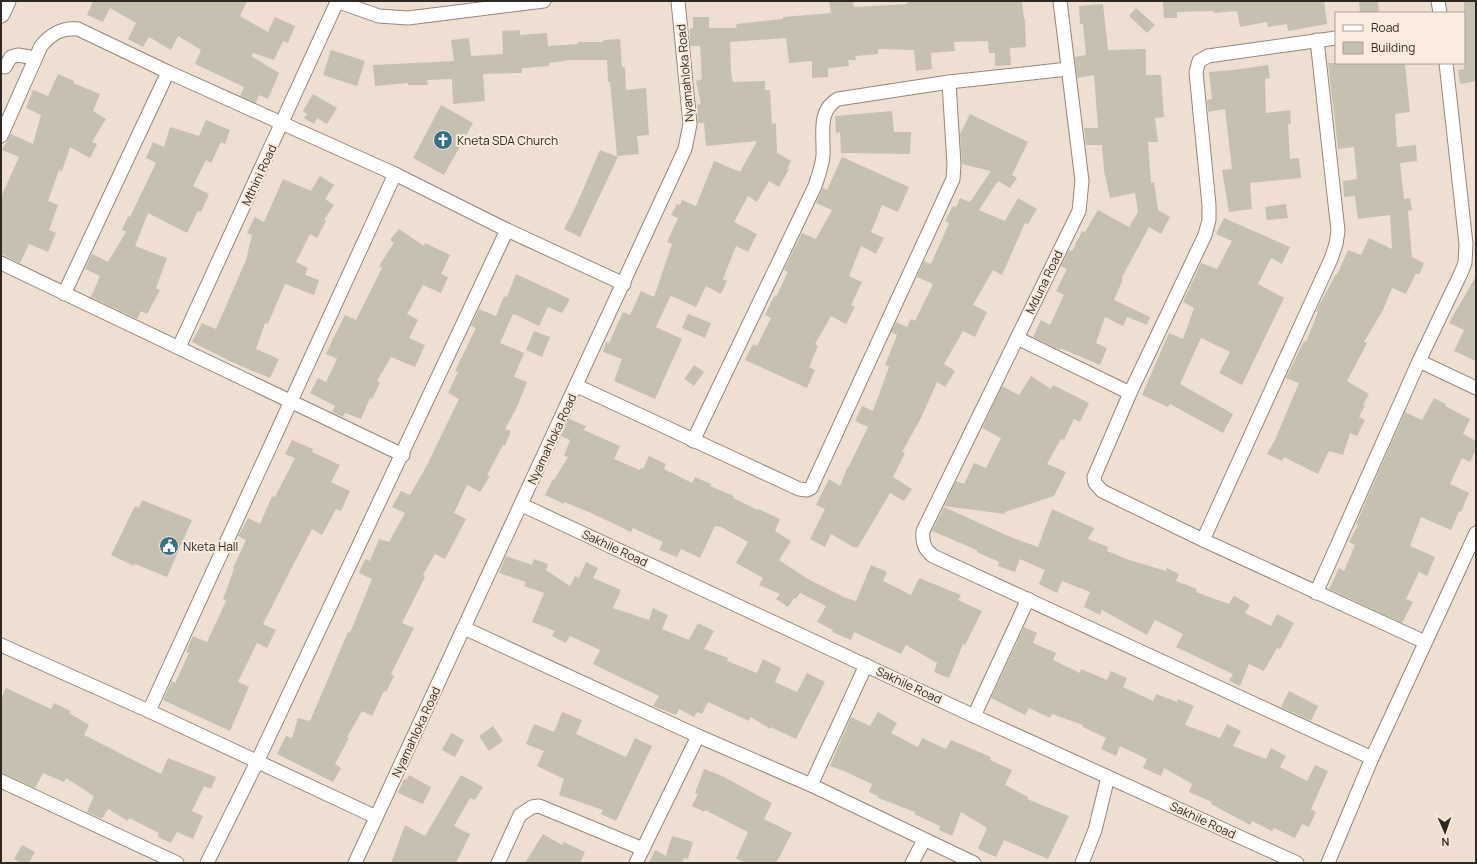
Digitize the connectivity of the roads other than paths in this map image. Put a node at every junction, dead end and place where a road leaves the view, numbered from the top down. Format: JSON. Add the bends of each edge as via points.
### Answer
{"nodes":[{"id":1,"x":7,"y":1,"type":"edge"},
{"id":2,"x":337,"y":1,"type":"edge"},
{"id":3,"x":544,"y":1,"type":"edge"},
{"id":4,"x":678,"y":1,"type":"edge"},
{"id":5,"x":1060,"y":1,"type":"edge"},
{"id":6,"x":1438,"y":1,"type":"edge"},
{"id":7,"x":1440,"y":12,"type":"edge"},
{"id":8,"x":1,"y":14,"type":"edge"},
{"id":9,"x":1335,"y":38,"type":"edge"},
{"id":10,"x":1317,"y":40,"type":"junction"},
{"id":11,"x":35,"y":58,"type":"junction"},
{"id":12,"x":1446,"y":64,"type":"edge"},
{"id":13,"x":3,"y":66,"type":"edge"},
{"id":14,"x":1068,"y":69,"type":"junction"},
{"id":15,"x":168,"y":72,"type":"junction"},
{"id":16,"x":26,"y":77,"type":"junction"},
{"id":17,"x":949,"y":82,"type":"junction"},
{"id":18,"x":284,"y":122,"type":"junction"},
{"id":19,"x":1,"y":136,"type":"edge"},
{"id":20,"x":395,"y":174,"type":"junction"},
{"id":21,"x":507,"y":230,"type":"junction"},
{"id":22,"x":1,"y":263,"type":"edge"},
{"id":23,"x":624,"y":284,"type":"junction"},
{"id":24,"x":64,"y":294,"type":"junction"},
{"id":25,"x":1017,"y":338,"type":"junction"},
{"id":26,"x":180,"y":347,"type":"junction"},
{"id":27,"x":1418,"y":361,"type":"junction"},
{"id":28,"x":577,"y":386,"type":"junction"},
{"id":29,"x":1476,"y":388,"type":"edge"},
{"id":30,"x":1130,"y":393,"type":"junction"},
{"id":31,"x":291,"y":400,"type":"junction"},
{"id":32,"x":693,"y":441,"type":"junction"},
{"id":33,"x":403,"y":455,"type":"junction"},
{"id":34,"x":522,"y":504,"type":"junction"},
{"id":35,"x":1476,"y":533,"type":"edge"},
{"id":36,"x":1203,"y":540,"type":"junction"},
{"id":37,"x":1316,"y":593,"type":"junction"},
{"id":38,"x":1028,"y":599,"type":"junction"},
{"id":39,"x":464,"y":628,"type":"junction"},
{"id":40,"x":1425,"y":642,"type":"junction"},
{"id":41,"x":1,"y":645,"type":"edge"},
{"id":42,"x":866,"y":665,"type":"junction"},
{"id":43,"x":149,"y":711,"type":"junction"},
{"id":44,"x":974,"y":716,"type":"junction"},
{"id":45,"x":698,"y":736,"type":"junction"},
{"id":46,"x":1372,"y":758,"type":"junction"},
{"id":47,"x":258,"y":762,"type":"junction"},
{"id":48,"x":1108,"y":777,"type":"junction"},
{"id":49,"x":1,"y":781,"type":"edge"},
{"id":50,"x":811,"y":785,"type":"junction"},
{"id":51,"x":376,"y":818,"type":"junction"},
{"id":52,"x":924,"y":840,"type":"junction"},
{"id":53,"x":643,"y":849,"type":"junction"},
{"id":54,"x":177,"y":863,"type":"edge"},
{"id":55,"x":207,"y":863,"type":"edge"},
{"id":56,"x":355,"y":863,"type":"edge"},
{"id":57,"x":498,"y":863,"type":"edge"},
{"id":58,"x":636,"y":863,"type":"edge"},
{"id":59,"x":912,"y":863,"type":"edge"},
{"id":60,"x":974,"y":863,"type":"edge"},
{"id":61,"x":1082,"y":863,"type":"edge"},
{"id":62,"x":1297,"y":863,"type":"edge"},
{"id":63,"x":1328,"y":863,"type":"edge"}],
"edges":[{"from":1,"to":8,"type":"street"},
{"from":2,"to":3,"type":"street","via":[[379,16],[408,18]]},
{"from":2,"to":18,"type":"street","name":"Mthini Road"},
{"from":4,"to":23,"type":"street","name":"Nyamahloka Road","via":[[690,124],[689,138]]},
{"from":5,"to":14,"type":"street","name":"Mduna Road"},
{"from":6,"to":7,"type":"street"},
{"from":9,"to":10,"type":"street"},
{"from":10,"to":30,"type":"street","via":[[1208,56],[1199,61],[1196,72],[1209,220],[1205,236]]},
{"from":10,"to":36,"type":"street","via":[[1338,231],[1336,244]]},
{"from":11,"to":13,"type":"street","via":[[18,54],[11,57]]},
{"from":11,"to":15,"type":"street","via":[[48,37],[69,28],[84,30]]},
{"from":11,"to":16,"type":"street"},
{"from":12,"to":27,"type":"street","via":[[1466,253],[1461,272]]},
{"from":13,"to":16,"type":"street"},
{"from":14,"to":17,"type":"street"},
{"from":14,"to":25,"type":"street","name":"Mduna Road","via":[[1082,181],[1079,210]]},
{"from":15,"to":18,"type":"street"},
{"from":15,"to":24,"type":"street"},
{"from":16,"to":19,"type":"street"},
{"from":17,"to":32,"type":"street","via":[[838,98],[827,108],[823,122],[823,157],[815,186]]},
{"from":17,"to":32,"type":"street","via":[[953,179],[814,485],[807,490],[799,489]]},
{"from":18,"to":20,"type":"street"},
{"from":18,"to":26,"type":"street","name":"Mthini Road"},
{"from":20,"to":21,"type":"street"},
{"from":20,"to":31,"type":"street"},
{"from":21,"to":23,"type":"street"},
{"from":21,"to":33,"type":"street"},
{"from":22,"to":24,"type":"street"},
{"from":23,"to":28,"type":"street","name":"Nyamahloka Road"},
{"from":24,"to":26,"type":"street"},
{"from":25,"to":30,"type":"street"},
{"from":25,"to":38,"type":"street","name":"Mduna Road","via":[[923,531],[923,544],[933,556]]},
{"from":26,"to":31,"type":"street"},
{"from":27,"to":29,"type":"street"},
{"from":27,"to":37,"type":"street"},
{"from":28,"to":32,"type":"street"},
{"from":28,"to":34,"type":"street","name":"Nyamahloka Road"},
{"from":30,"to":36,"type":"street","via":[[1095,471],[1095,483],[1102,491]]},
{"from":31,"to":33,"type":"street"},
{"from":31,"to":43,"type":"street"},
{"from":33,"to":47,"type":"street"},
{"from":34,"to":39,"type":"street","name":"Nyamahloka Road"},
{"from":34,"to":42,"type":"street","name":"Sakhile Road"},
{"from":35,"to":40,"type":"street"},
{"from":36,"to":37,"type":"street"},
{"from":37,"to":40,"type":"street"},
{"from":38,"to":44,"type":"street"},
{"from":38,"to":46,"type":"street"},
{"from":39,"to":45,"type":"street"},
{"from":39,"to":51,"type":"street","name":"Nyamahloka Road"},
{"from":40,"to":46,"type":"street"},
{"from":41,"to":43,"type":"street"},
{"from":42,"to":44,"type":"street","name":"Sakhile Road"},
{"from":42,"to":50,"type":"street"},
{"from":43,"to":47,"type":"street"},
{"from":44,"to":48,"type":"street","name":"Sakhile Road"},
{"from":45,"to":50,"type":"street"},
{"from":45,"to":53,"type":"street"},
{"from":46,"to":63,"type":"street"},
{"from":47,"to":51,"type":"street"},
{"from":47,"to":55,"type":"street"},
{"from":48,"to":61,"type":"street","via":[[1091,845]]},
{"from":48,"to":62,"type":"street","name":"Sakhile Road"},
{"from":49,"to":54,"type":"street"},
{"from":50,"to":52,"type":"street"},
{"from":51,"to":56,"type":"street","name":"Nyamahloka Road"},
{"from":52,"to":59,"type":"street"},
{"from":52,"to":60,"type":"street"},
{"from":53,"to":57,"type":"street","via":[[539,806],[532,806],[520,815]]},
{"from":53,"to":58,"type":"street"}]}
